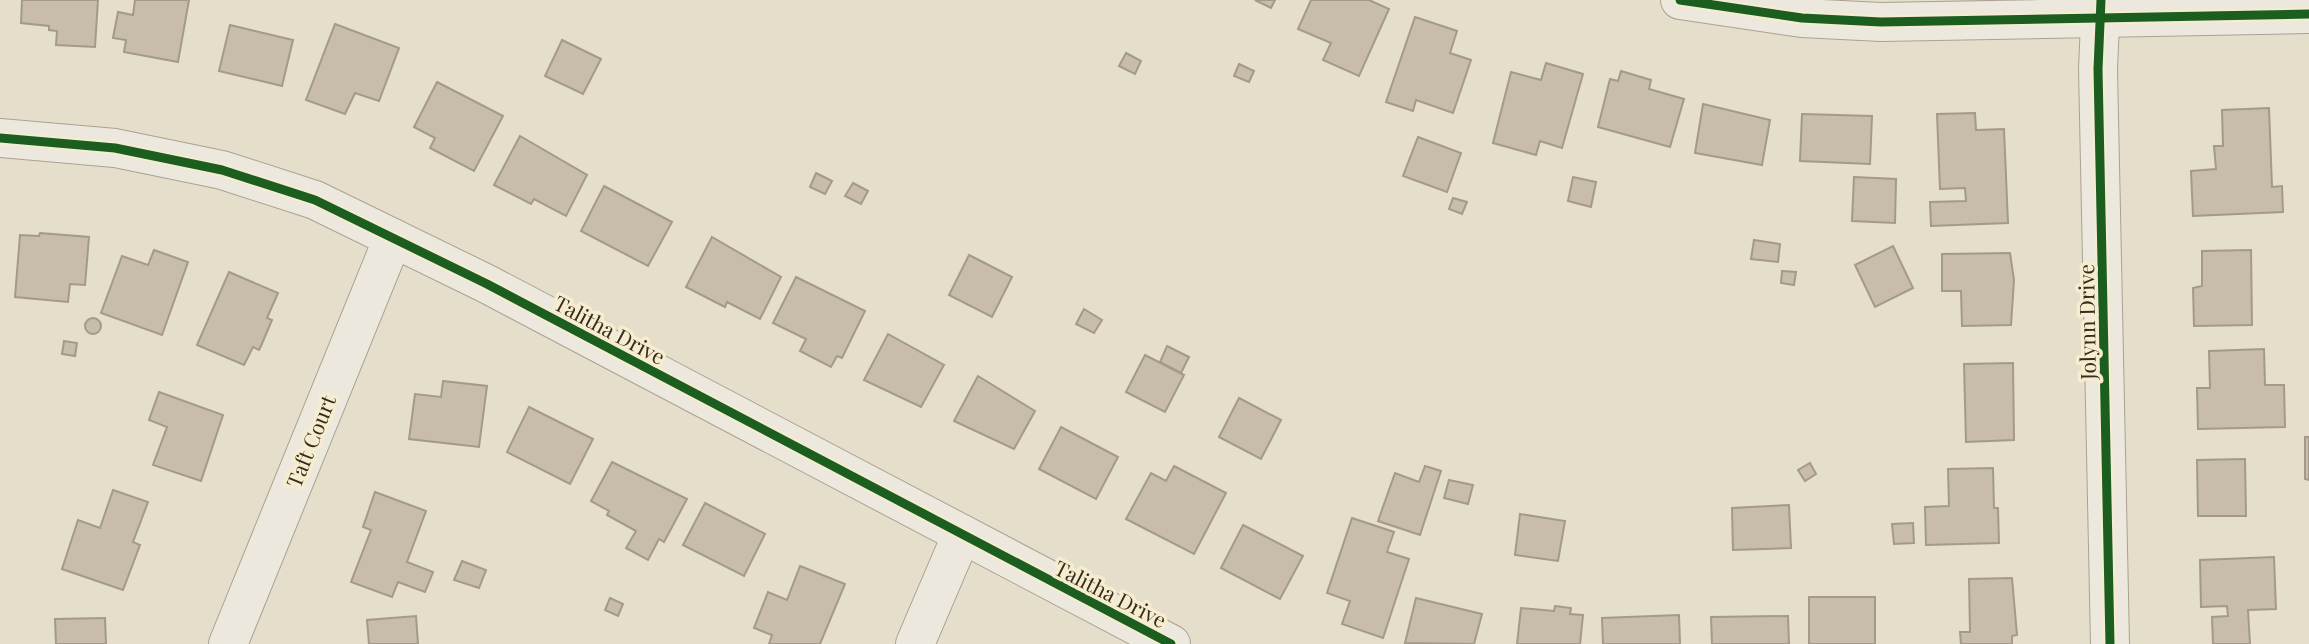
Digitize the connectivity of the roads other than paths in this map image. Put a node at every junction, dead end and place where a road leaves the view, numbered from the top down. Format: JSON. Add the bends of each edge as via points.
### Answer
{"nodes":[{"id":1,"x":1679,"y":0,"type":"edge"},
{"id":2,"x":2102,"y":9,"type":"edge"},
{"id":3,"x":2309,"y":14,"type":"edge"},
{"id":4,"x":0,"y":138,"type":"edge"},
{"id":5,"x":393,"y":238,"type":"junction"},
{"id":6,"x":962,"y":534,"type":"junction"},
{"id":7,"x":228,"y":644,"type":"edge"},
{"id":8,"x":915,"y":644,"type":"edge"},
{"id":9,"x":1171,"y":644,"type":"edge"},
{"id":10,"x":2110,"y":644,"type":"edge"}],
"edges":[{"from":1,"to":2,"type":"street","via":[[1802,18],[1868,22]]},
{"from":2,"to":3,"type":"street"},
{"from":2,"to":10,"type":"street","name":"Jolynn Drive","via":[[2098,69]]},
{"from":4,"to":5,"type":"street","name":"Talitha Drive","via":[[115,148],[222,170],[315,200]]},
{"from":5,"to":6,"type":"street","name":"Talitha Drive"},
{"from":5,"to":7,"type":"street","name":"Taft Court"},
{"from":6,"to":8,"type":"street"},
{"from":6,"to":9,"type":"street","name":"Talitha Drive"}]}
